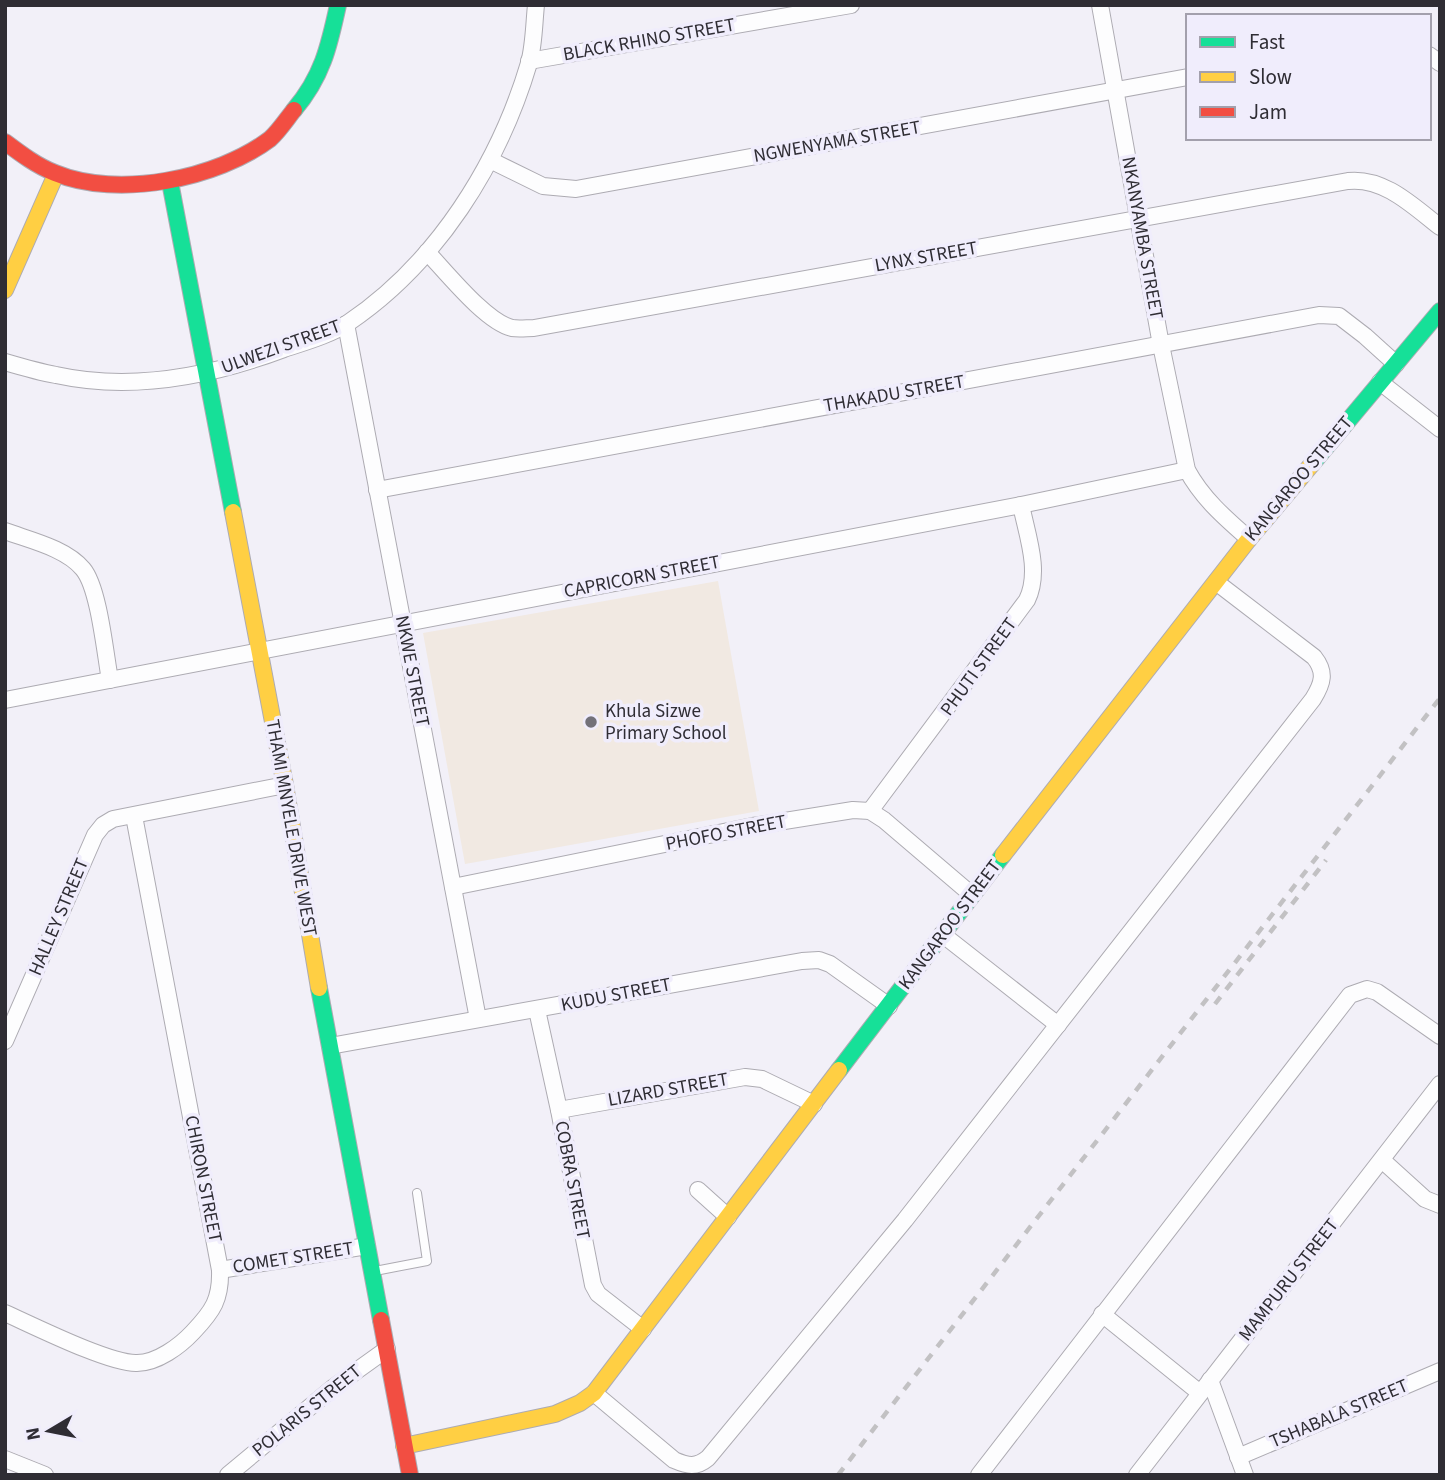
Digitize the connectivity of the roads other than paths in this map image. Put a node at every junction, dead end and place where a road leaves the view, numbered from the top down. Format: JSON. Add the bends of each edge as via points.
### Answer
{"nodes":[{"id":1,"x":338,"y":5,"type":"edge"},
{"id":2,"x":536,"y":5,"type":"edge"},
{"id":3,"x":851,"y":5,"type":"edge"},
{"id":4,"x":1100,"y":5,"type":"edge"},
{"id":5,"x":529,"y":61,"type":"junction"},
{"id":6,"x":1186,"y":77,"type":"edge"},
{"id":7,"x":1116,"y":91,"type":"junction"},
{"id":8,"x":5,"y":142,"type":"edge"},
{"id":9,"x":490,"y":160,"type":"junction"},
{"id":10,"x":56,"y":173,"type":"junction"},
{"id":11,"x":170,"y":183,"type":"junction"},
{"id":12,"x":1139,"y":218,"type":"junction"},
{"id":13,"x":1440,"y":227,"type":"edge"},
{"id":14,"x":427,"y":253,"type":"junction"},
{"id":15,"x":5,"y":290,"type":"edge"},
{"id":16,"x":1440,"y":310,"type":"edge"},
{"id":17,"x":346,"y":324,"type":"junction"},
{"id":18,"x":1161,"y":345,"type":"junction"},
{"id":19,"x":5,"y":362,"type":"edge"},
{"id":20,"x":1396,"y":364,"type":"junction"},
{"id":21,"x":205,"y":373,"type":"junction"},
{"id":22,"x":1380,"y":382,"type":"junction"},
{"id":23,"x":1440,"y":429,"type":"edge"},
{"id":24,"x":1187,"y":470,"type":"junction"},
{"id":25,"x":377,"y":490,"type":"junction"},
{"id":26,"x":1021,"y":505,"type":"junction"},
{"id":27,"x":5,"y":531,"type":"edge"},
{"id":28,"x":1249,"y":539,"type":"junction"},
{"id":29,"x":1216,"y":582,"type":"junction"},
{"id":30,"x":403,"y":623,"type":"junction"},
{"id":31,"x":258,"y":652,"type":"junction"},
{"id":32,"x":110,"y":680,"type":"junction"},
{"id":33,"x":5,"y":700,"type":"edge"},
{"id":34,"x":285,"y":785,"type":"junction"},
{"id":35,"x":870,"y":811,"type":"junction"},
{"id":36,"x":134,"y":816,"type":"junction"},
{"id":37,"x":453,"y":887,"type":"junction"},
{"id":38,"x":972,"y":895,"type":"junction"},
{"id":39,"x":942,"y":934,"type":"junction"},
{"id":40,"x":889,"y":1006,"type":"junction"},
{"id":41,"x":537,"y":1010,"type":"junction"},
{"id":42,"x":478,"y":1019,"type":"junction"},
{"id":43,"x":1058,"y":1026,"type":"junction"},
{"id":44,"x":1440,"y":1036,"type":"edge"},
{"id":45,"x":5,"y":1041,"type":"edge"},
{"id":46,"x":330,"y":1046,"type":"junction"},
{"id":47,"x":1440,"y":1084,"type":"edge"},
{"id":48,"x":814,"y":1104,"type":"junction"},
{"id":49,"x":559,"y":1110,"type":"junction"},
{"id":50,"x":1382,"y":1160,"type":"junction"},
{"id":51,"x":698,"y":1190,"type":"dead end"},
{"id":52,"x":417,"y":1193,"type":"dead end"},
{"id":53,"x":1440,"y":1205,"type":"edge"},
{"id":54,"x":728,"y":1217,"type":"junction"},
{"id":55,"x":367,"y":1247,"type":"junction"},
{"id":56,"x":220,"y":1270,"type":"junction"},
{"id":57,"x":372,"y":1271,"type":"junction"},
{"id":58,"x":5,"y":1313,"type":"edge"},
{"id":59,"x":1102,"y":1314,"type":"junction"},
{"id":60,"x":643,"y":1329,"type":"junction"},
{"id":61,"x":387,"y":1349,"type":"junction"},
{"id":62,"x":1440,"y":1371,"type":"edge"},
{"id":63,"x":1205,"y":1387,"type":"junction"},
{"id":64,"x":594,"y":1392,"type":"junction"},
{"id":65,"x":404,"y":1446,"type":"junction"},
{"id":66,"x":1238,"y":1457,"type":"junction"},
{"id":67,"x":5,"y":1458,"type":"edge"},
{"id":68,"x":45,"y":1475,"type":"edge"},
{"id":69,"x":228,"y":1475,"type":"edge"},
{"id":70,"x":410,"y":1475,"type":"edge"},
{"id":71,"x":979,"y":1475,"type":"edge"},
{"id":72,"x":1137,"y":1475,"type":"edge"},
{"id":73,"x":1245,"y":1475,"type":"edge"}],
"edges":[{"from":1,"to":11,"type":"street","via":[[318,77],[272,137],[244,156]]},
{"from":2,"to":5,"type":"street","name":"ULWEZI STREET"},
{"from":3,"to":5,"type":"street","name":"BLACK RHINO STREET"},
{"from":4,"to":7,"type":"street","name":"NKANYAMBA STREET"},
{"from":5,"to":9,"type":"street","name":"ULWEZI STREET"},
{"from":6,"to":7,"type":"street","name":"NGWENYAMA STREET"},
{"from":7,"to":9,"type":"street","name":"NGWENYAMA STREET","via":[[576,189],[542,186]]},
{"from":7,"to":12,"type":"street","name":"NKANYAMBA STREET"},
{"from":8,"to":10,"type":"street"},
{"from":9,"to":14,"type":"street","name":"ULWEZI STREET"},
{"from":10,"to":11,"type":"street","via":[[107,186]]},
{"from":10,"to":15,"type":"street"},
{"from":11,"to":21,"type":"street","name":"THAMI MNYELE DRIVE WEST"},
{"from":12,"to":13,"type":"street","name":"LYNX STREET","via":[[1362,179],[1383,186]]},
{"from":12,"to":14,"type":"street","name":"LYNX STREET","via":[[534,328],[500,323]]},
{"from":12,"to":18,"type":"street","name":"NKANYAMBA STREET"},
{"from":14,"to":17,"type":"street","name":"ULWEZI STREET"},
{"from":16,"to":20,"type":"street","name":"KANGAROO STREET"},
{"from":17,"to":21,"type":"street","name":"ULWEZI STREET","via":[[246,364]]},
{"from":17,"to":25,"type":"street","name":"NKWE STREET"},
{"from":18,"to":20,"type":"street","name":"THAKADU STREET","via":[[1330,315],[1349,323]]},
{"from":18,"to":24,"type":"street","name":"NKANYAMBA STREET"},
{"from":18,"to":25,"type":"street","name":"THAKADU STREET"},
{"from":19,"to":21,"type":"street","name":"ULWEZI STREET","via":[[95,380],[162,380]]},
{"from":20,"to":22,"type":"street","name":"KANGAROO STREET"},
{"from":21,"to":31,"type":"street","name":"THAMI MNYELE DRIVE WEST"},
{"from":22,"to":23,"type":"street"},
{"from":22,"to":28,"type":"street","name":"KANGAROO STREET"},
{"from":24,"to":26,"type":"street","name":"CAPRICORN STREET"},
{"from":24,"to":28,"type":"street","via":[[1216,509]]},
{"from":25,"to":30,"type":"street","name":"NKWE STREET"},
{"from":26,"to":30,"type":"street","name":"CAPRICORN STREET"},
{"from":26,"to":35,"type":"street","name":"PHUTI STREET","via":[[1033,589]]},
{"from":27,"to":32,"type":"street","via":[[62,554],[83,568],[95,600]]},
{"from":28,"to":29,"type":"street","name":"KANGAROO STREET"},
{"from":29,"to":38,"type":"street","name":"KANGAROO STREET"},
{"from":29,"to":43,"type":"street","via":[[1314,657],[1323,676],[1320,687]]},
{"from":30,"to":31,"type":"street","name":"CAPRICORN STREET"},
{"from":30,"to":37,"type":"street","name":"NKWE STREET"},
{"from":31,"to":32,"type":"street","name":"CAPRICORN STREET"},
{"from":31,"to":34,"type":"street","name":"THAMI MNYELE DRIVE WEST"},
{"from":32,"to":33,"type":"street","name":"CAPRICORN STREET"},
{"from":34,"to":36,"type":"street","name":"HALLEY STREET"},
{"from":34,"to":46,"type":"street","name":"THAMI MNYELE DRIVE WEST"},
{"from":35,"to":37,"type":"street","name":"PHOFO STREET","via":[[753,826]]},
{"from":35,"to":38,"type":"street"},
{"from":36,"to":45,"type":"street","name":"HALLEY STREET","via":[[113,819],[95,835]]},
{"from":36,"to":56,"type":"street","name":"CHIRON STREET"},
{"from":37,"to":42,"type":"street","name":"NKWE STREET"},
{"from":38,"to":39,"type":"street","name":"KANGAROO STREET"},
{"from":39,"to":40,"type":"street","name":"KANGAROO STREET"},
{"from":39,"to":43,"type":"street"},
{"from":40,"to":41,"type":"street","name":"KUDU STREET","via":[[830,964],[811,960]]},
{"from":40,"to":48,"type":"street","name":"KANGAROO STREET"},
{"from":41,"to":42,"type":"street","name":"KUDU STREET"},
{"from":41,"to":49,"type":"street","name":"COBRA STREET"},
{"from":42,"to":46,"type":"street","name":"KUDU STREET"},
{"from":43,"to":64,"type":"street","via":[[708,1458],[698,1465],[674,1460]]},
{"from":44,"to":59,"type":"street","via":[[1377,992],[1367,989],[1350,995]]},
{"from":46,"to":55,"type":"street","name":"THAMI MNYELE DRIVE WEST"},
{"from":47,"to":50,"type":"street","name":"MAMPURU STREET"},
{"from":48,"to":49,"type":"street","name":"LIZARD STREET","via":[[762,1079],[745,1077]]},
{"from":48,"to":54,"type":"street","name":"KANGAROO STREET"},
{"from":49,"to":60,"type":"street","name":"COBRA STREET","via":[[593,1284],[598,1294]]},
{"from":50,"to":53,"type":"street","via":[[1425,1199]]},
{"from":50,"to":63,"type":"street","name":"MAMPURU STREET"},
{"from":51,"to":54,"type":"street"},
{"from":52,"to":57,"type":"lane","via":[[427,1261]]},
{"from":54,"to":60,"type":"street","name":"KANGAROO STREET"},
{"from":55,"to":56,"type":"street","name":"COMET STREET"},
{"from":55,"to":57,"type":"street","name":"THAMI MNYELE DRIVE WEST"},
{"from":56,"to":58,"type":"street","name":"CHIRON STREET","via":[[216,1301],[203,1321],[171,1350],[140,1363],[107,1356]]},
{"from":57,"to":61,"type":"street","name":"THAMI MNYELE DRIVE WEST"},
{"from":59,"to":63,"type":"street"},
{"from":59,"to":71,"type":"street"},
{"from":60,"to":64,"type":"street","name":"KANGAROO STREET"},
{"from":61,"to":65,"type":"street","name":"THAMI MNYELE DRIVE WEST"},
{"from":61,"to":69,"type":"street","name":"POLARIS STREET"},
{"from":62,"to":66,"type":"street","name":"TSHABALA STREET"},
{"from":63,"to":66,"type":"street"},
{"from":63,"to":72,"type":"street","name":"MAMPURU STREET"},
{"from":64,"to":65,"type":"street","name":"KANGAROO STREET","via":[[555,1414]]},
{"from":65,"to":70,"type":"street","name":"THAMI MNYELE DRIVE WEST"},
{"from":66,"to":73,"type":"street"},
{"from":67,"to":68,"type":"street"}]}
